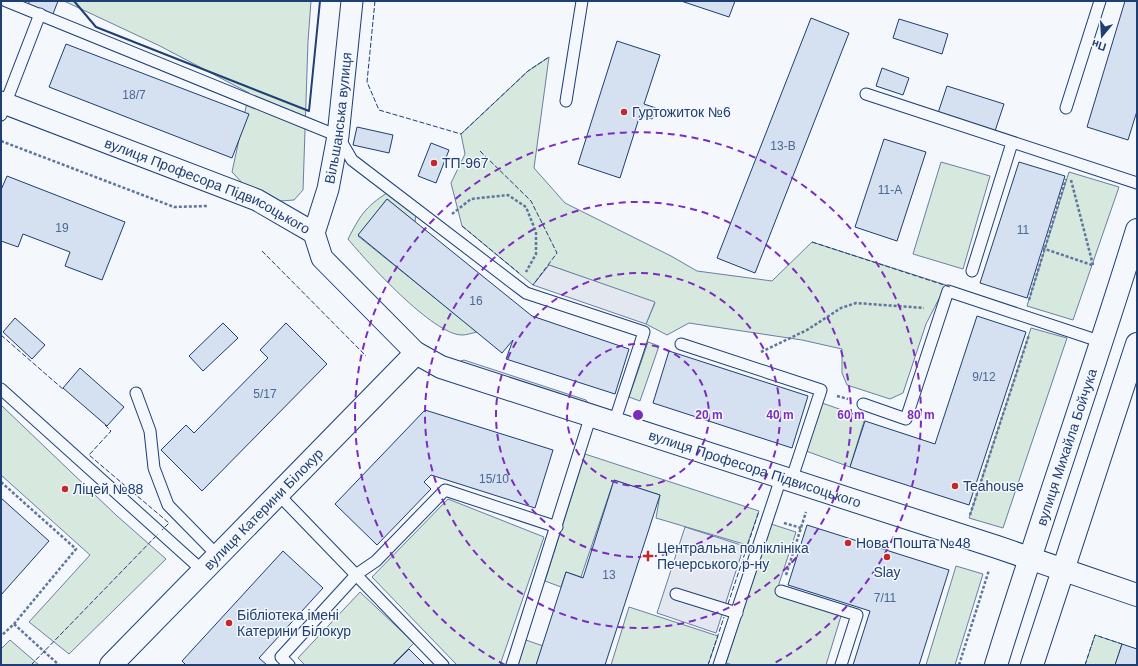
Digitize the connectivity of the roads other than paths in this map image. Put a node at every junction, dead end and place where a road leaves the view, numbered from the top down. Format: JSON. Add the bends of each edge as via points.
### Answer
{"nodes":[{"id":1,"x":6,"y":1,"type":"edge"},
{"id":2,"x":352,"y":1,"type":"edge"},
{"id":3,"x":582,"y":1,"type":"edge"},
{"id":4,"x":1100,"y":1,"type":"edge"},
{"id":5,"x":40,"y":14,"type":"junction"},
{"id":6,"x":866,"y":94,"type":"dead end"},
{"id":7,"x":566,"y":100,"type":"dead end"},
{"id":8,"x":2,"y":107,"type":"edge"},
{"id":9,"x":1066,"y":108,"type":"dead end"},
{"id":10,"x":338,"y":136,"type":"junction"},
{"id":11,"x":1012,"y":143,"type":"junction"},
{"id":12,"x":1137,"y":183,"type":"edge"},
{"id":13,"x":1137,"y":230,"type":"edge"},
{"id":14,"x":314,"y":232,"type":"junction"},
{"id":15,"x":972,"y":271,"type":"dead end"},
{"id":16,"x":1102,"y":342,"type":"junction"},
{"id":17,"x":681,"y":344,"type":"dead end"},
{"id":18,"x":1137,"y":344,"type":"edge"},
{"id":19,"x":416,"y":353,"type":"junction"},
{"id":20,"x":1132,"y":376,"type":"edge"},
{"id":21,"x":1,"y":389,"type":"edge"},
{"id":22,"x":136,"y":393,"type":"dead end"},
{"id":23,"x":864,"y":404,"type":"road end"},
{"id":24,"x":591,"y":415,"type":"junction"},
{"id":25,"x":614,"y":423,"type":"junction"},
{"id":26,"x":786,"y":479,"type":"junction"},
{"id":27,"x":278,"y":494,"type":"junction"},
{"id":28,"x":557,"y":527,"type":"junction"},
{"id":29,"x":218,"y":556,"type":"junction"},
{"id":30,"x":1028,"y":559,"type":"junction"},
{"id":31,"x":203,"y":571,"type":"junction"},
{"id":32,"x":1063,"y":571,"type":"junction"},
{"id":33,"x":357,"y":574,"type":"junction"},
{"id":34,"x":781,"y":591,"type":"road end"},
{"id":35,"x":676,"y":594,"type":"dead end"},
{"id":36,"x":1137,"y":595,"type":"edge"},
{"id":37,"x":737,"y":613,"type":"junction"},
{"id":38,"x":111,"y":665,"type":"edge"},
{"id":39,"x":289,"y":665,"type":"edge"},
{"id":40,"x":443,"y":665,"type":"edge"},
{"id":41,"x":512,"y":665,"type":"edge"},
{"id":42,"x":720,"y":665,"type":"edge"},
{"id":43,"x":841,"y":665,"type":"edge"},
{"id":44,"x":996,"y":665,"type":"edge"},
{"id":45,"x":1032,"y":665,"type":"edge"}],
"edges":[{"from":1,"to":5,"type":"lane"},
{"from":2,"to":10,"type":"street","name":"Вільшанська вулиця"},
{"from":3,"to":7,"type":"lane"},
{"from":4,"to":9,"type":"lane"},
{"from":5,"to":8,"type":"lane"},
{"from":5,"to":10,"type":"lane"},
{"from":6,"to":11,"type":"lane"},
{"from":8,"to":14,"type":"street","name":"вулиця Професора Підвисоцького","via":[[257,200]]},
{"from":10,"to":14,"type":"street","name":"Вільшанська вулиця","via":[[328,189]]},
{"from":10,"to":25,"type":"lane","via":[[352,160],[526,293],[644,332]]},
{"from":11,"to":12,"type":"lane","via":[[1070,167]]},
{"from":11,"to":15,"type":"lane"},
{"from":13,"to":16,"type":"street","name":"вулиця Михайла Бойчука"},
{"from":14,"to":19,"type":"street","name":"вулиця Професора Підвисоцького","via":[[322,258]]},
{"from":16,"to":23,"type":"lane","via":[[948,291],[906,419]]},
{"from":16,"to":30,"type":"street","name":"вулиця Михайла Бойчука"},
{"from":17,"to":26,"type":"lane","via":[[821,390]]},
{"from":18,"to":20,"type":"street"},
{"from":19,"to":24,"type":"street","name":"вулиця Професора Підвисоцького","via":[[441,367]]},
{"from":19,"to":27,"type":"street","name":"вулиця Катерини Білокур"},
{"from":20,"to":32,"type":"street"},
{"from":21,"to":31,"type":"lane"},
{"from":22,"to":29,"type":"lane","via":[[150,431],[154,468],[168,505]]},
{"from":24,"to":25,"type":"street","name":"вулиця Професора Підвисоцького"},
{"from":24,"to":28,"type":"lane"},
{"from":25,"to":26,"type":"street","name":"вулиця Професора Підвисоцького"},
{"from":26,"to":30,"type":"street","name":"вулиця Професора Підвисоцького"},
{"from":26,"to":37,"type":"lane"},
{"from":27,"to":29,"type":"street","name":"вулиця Катерини Білокур"},
{"from":27,"to":33,"type":"lane"},
{"from":28,"to":33,"type":"lane","via":[[445,490],[376,561]]},
{"from":28,"to":41,"type":"lane"},
{"from":29,"to":31,"type":"street","name":"вулиця Катерини Білокур"},
{"from":30,"to":32,"type":"street","name":"вулиця Професора Підвисоцького"},
{"from":30,"to":44,"type":"street","name":"вулиця Михайла Бойчука"},
{"from":31,"to":38,"type":"street","name":"вулиця Катерини Білокур"},
{"from":32,"to":36,"type":"street","name":"вулиця Професора Підвисоцького"},
{"from":32,"to":45,"type":"street"},
{"from":33,"to":39,"type":"lane","via":[[281,657]]},
{"from":33,"to":40,"type":"lane"},
{"from":34,"to":43,"type":"lane","via":[[857,615]]},
{"from":35,"to":37,"type":"lane"},
{"from":37,"to":42,"type":"lane"}]}
